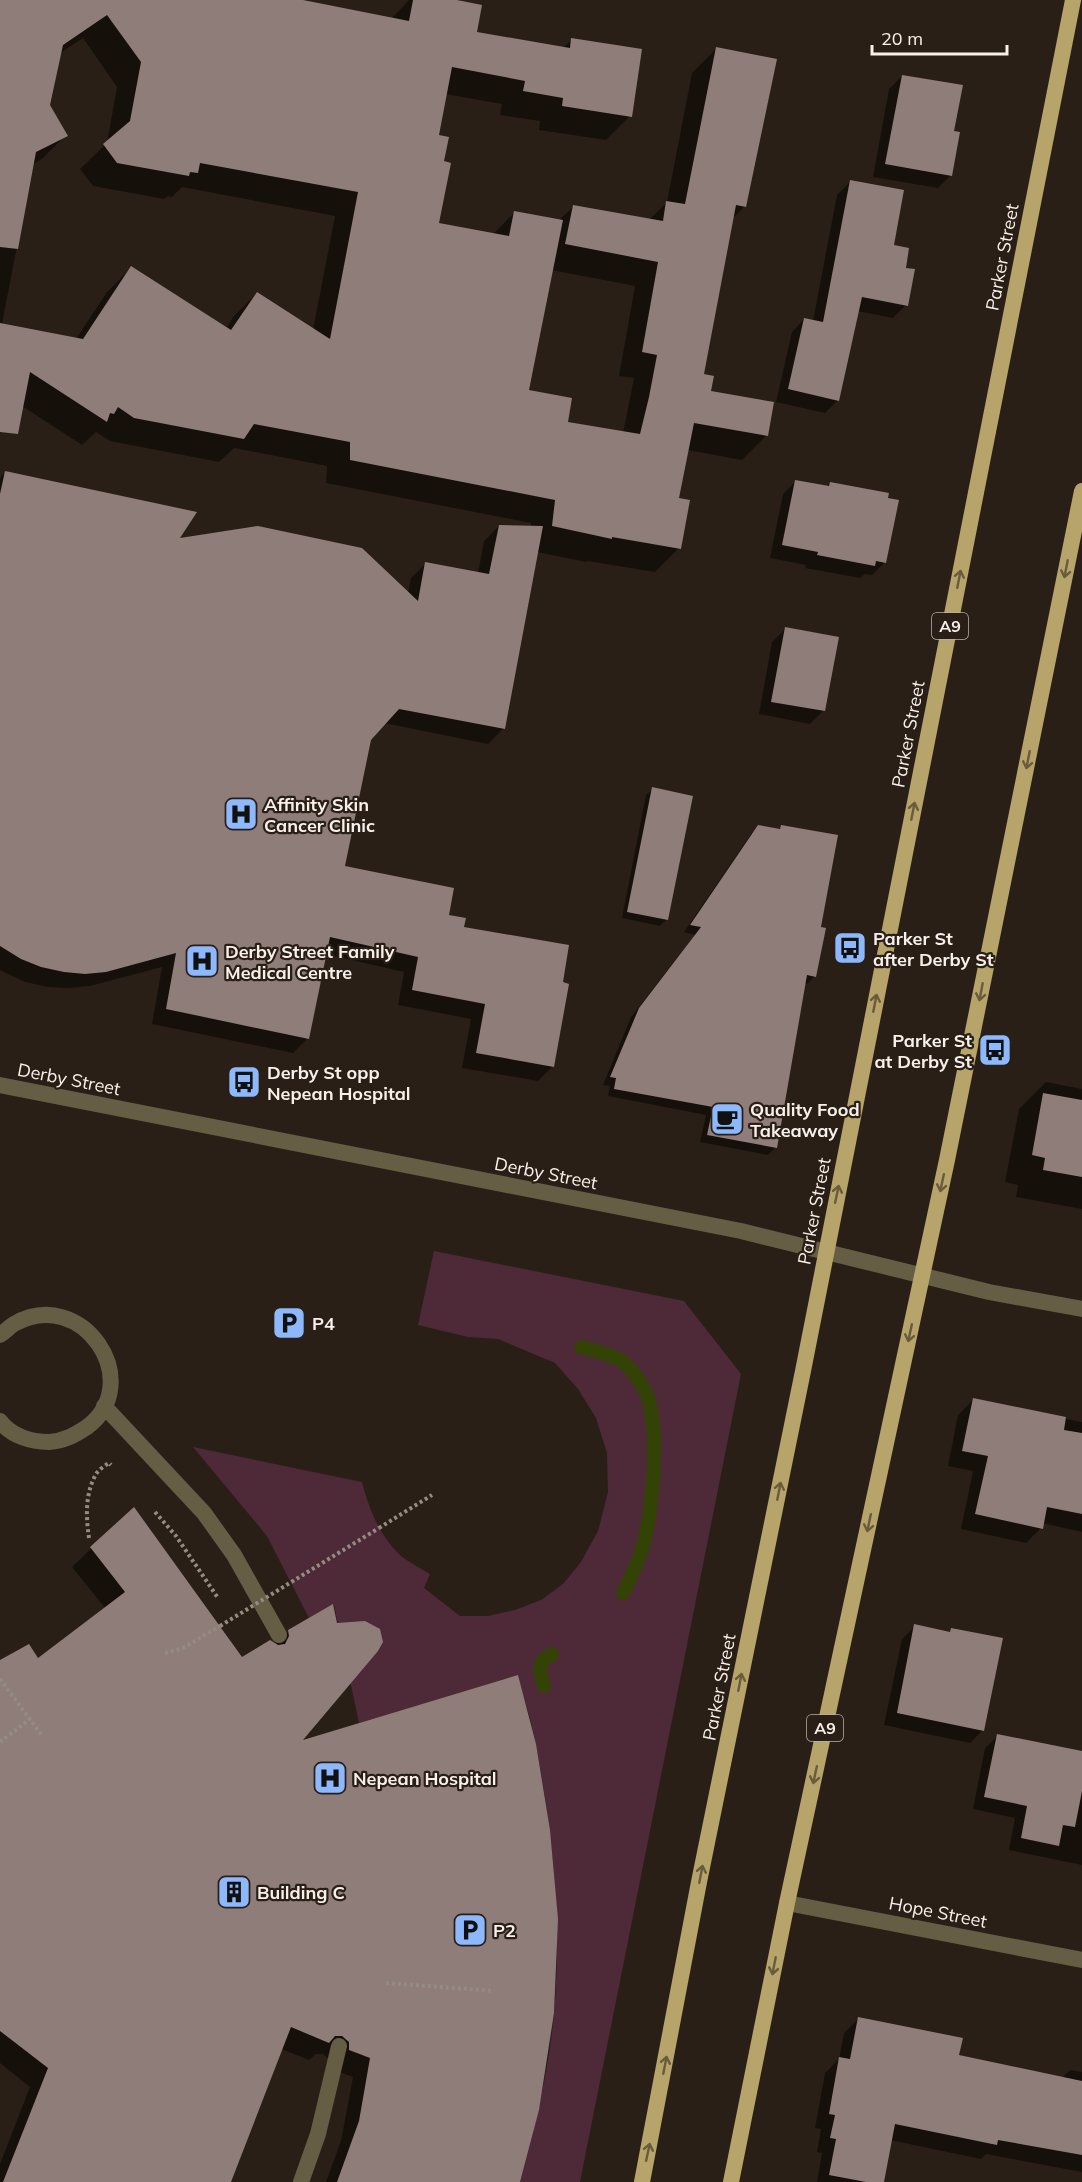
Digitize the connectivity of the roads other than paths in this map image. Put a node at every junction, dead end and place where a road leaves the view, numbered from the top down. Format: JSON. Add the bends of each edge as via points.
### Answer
{"nodes":[{"id":1,"x":1073,"y":0,"type":"edge"},
{"id":2,"x":1082,"y":491,"type":"edge"},
{"id":3,"x":0,"y":1085,"type":"edge"},
{"id":4,"x":825,"y":1251,"type":"junction"},
{"id":5,"x":922,"y":1275,"type":"junction"},
{"id":6,"x":1082,"y":1309,"type":"edge"},
{"id":7,"x":0,"y":1335,"type":"edge"},
{"id":8,"x":104,"y":1406,"type":"junction"},
{"id":9,"x":0,"y":1421,"type":"edge"},
{"id":10,"x":279,"y":1635,"type":"dead end"},
{"id":11,"x":787,"y":1903,"type":"junction"},
{"id":12,"x":1082,"y":1960,"type":"edge"},
{"id":13,"x":339,"y":2046,"type":"dead end"},
{"id":14,"x":301,"y":2182,"type":"edge"},
{"id":15,"x":642,"y":2182,"type":"edge"},
{"id":16,"x":731,"y":2182,"type":"edge"}],
"edges":[{"from":4,"to":1,"type":"highway","name":"Parker Street","number":"A9","one_way":true},
{"from":2,"to":5,"type":"highway","number":"A9","one_way":true},
{"from":3,"to":4,"type":"street","name":"Derby Street","via":[[741,1231]]},
{"from":4,"to":5,"type":"street","name":"Derby Street"},
{"from":15,"to":4,"type":"highway","name":"Parker Street","number":"A9","one_way":true},
{"from":5,"to":6,"type":"street","name":"Derby Street"},
{"from":5,"to":11,"type":"highway","number":"A9","one_way":true},
{"from":7,"to":8,"type":"street","via":[[33,1316],[53,1315],[72,1320],[89,1331],[102,1347],[109,1365],[110,1385]]},
{"from":8,"to":9,"type":"street","via":[[93,1422],[59,1441],[39,1442],[20,1437]]},
{"from":8,"to":10,"type":"street","via":[[204,1513],[234,1555]]},
{"from":11,"to":12,"type":"street","name":"Hope Street"},
{"from":11,"to":16,"type":"highway","number":"A9","one_way":true},
{"from":13,"to":14,"type":"street","via":[[318,2134]]}]}
